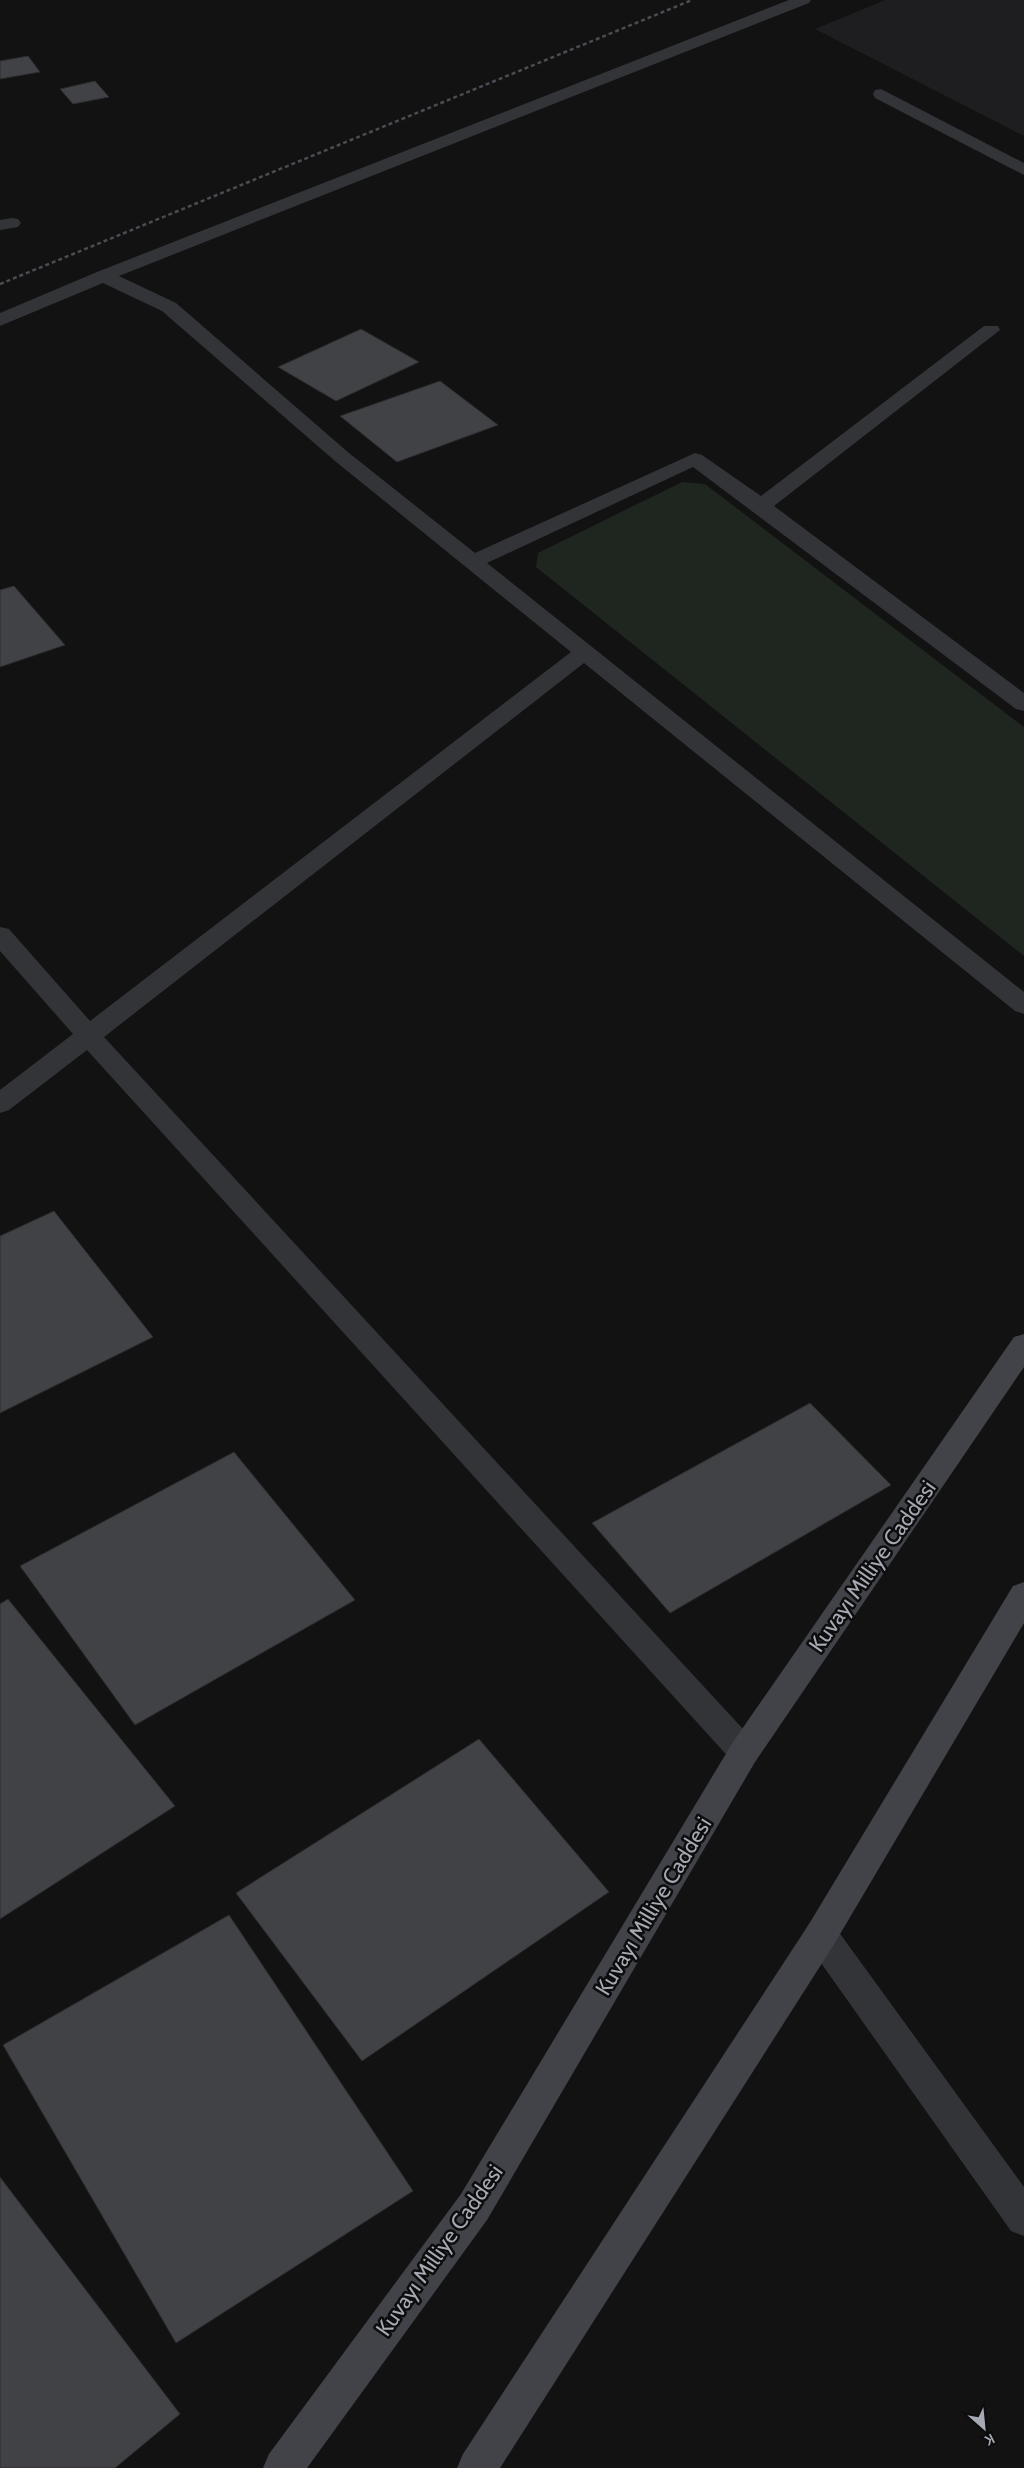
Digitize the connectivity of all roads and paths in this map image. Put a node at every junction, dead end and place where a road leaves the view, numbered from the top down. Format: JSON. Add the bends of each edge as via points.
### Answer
{"nodes":[{"id":1,"x":803,"y":0,"type":"edge"},
{"id":2,"x":881,"y":94,"type":"dead end"},
{"id":3,"x":1024,"y":170,"type":"edge"},
{"id":4,"x":103,"y":276,"type":"junction"},
{"id":5,"x":0,"y":320,"type":"edge"},
{"id":6,"x":991,"y":330,"type":"dead end"},
{"id":7,"x":761,"y":506,"type":"junction"},
{"id":8,"x":472,"y":562,"type":"junction"},
{"id":9,"x":584,"y":652,"type":"junction"},
{"id":10,"x":1024,"y":704,"type":"edge"},
{"id":11,"x":0,"y":935,"type":"edge"},
{"id":12,"x":1024,"y":1005,"type":"edge"},
{"id":13,"x":88,"y":1035,"type":"junction"},
{"id":14,"x":58,"y":1058,"type":"junction"},
{"id":15,"x":0,"y":1080,"type":"edge"},
{"id":16,"x":0,"y":1104,"type":"edge"},
{"id":17,"x":1024,"y":1346,"type":"edge"},
{"id":18,"x":1024,"y":1594,"type":"edge"},
{"id":19,"x":744,"y":1752,"type":"junction"},
{"id":20,"x":821,"y":1935,"type":"junction"},
{"id":21,"x":1024,"y":2218,"type":"edge"},
{"id":22,"x":283,"y":2468,"type":"edge"},
{"id":23,"x":477,"y":2468,"type":"edge"}],
"edges":[{"from":1,"to":4,"type":"street"},
{"from":2,"to":3,"type":"street"},
{"from":4,"to":5,"type":"street"},
{"from":4,"to":8,"type":"street","via":[[169,306],[342,457]]},
{"from":6,"to":7,"type":"street"},
{"from":7,"to":8,"type":"street","via":[[695,459]]},
{"from":7,"to":10,"type":"street"},
{"from":8,"to":9,"type":"street"},
{"from":9,"to":12,"type":"street"},
{"from":9,"to":13,"type":"street"},
{"from":11,"to":13,"type":"street"},
{"from":13,"to":14,"type":"street"},
{"from":13,"to":19,"type":"street"},
{"from":14,"to":15,"type":"street"},
{"from":14,"to":16,"type":"street"},
{"from":17,"to":19,"type":"main road","name":"Kuvayı Milliye Caddesi"},
{"from":18,"to":20,"type":"main road"},
{"from":19,"to":22,"type":"main road","name":"Kuvayı Milliye Caddesi","via":[[474,2207]]},
{"from":20,"to":21,"type":"street"},
{"from":20,"to":23,"type":"main road"}]}
